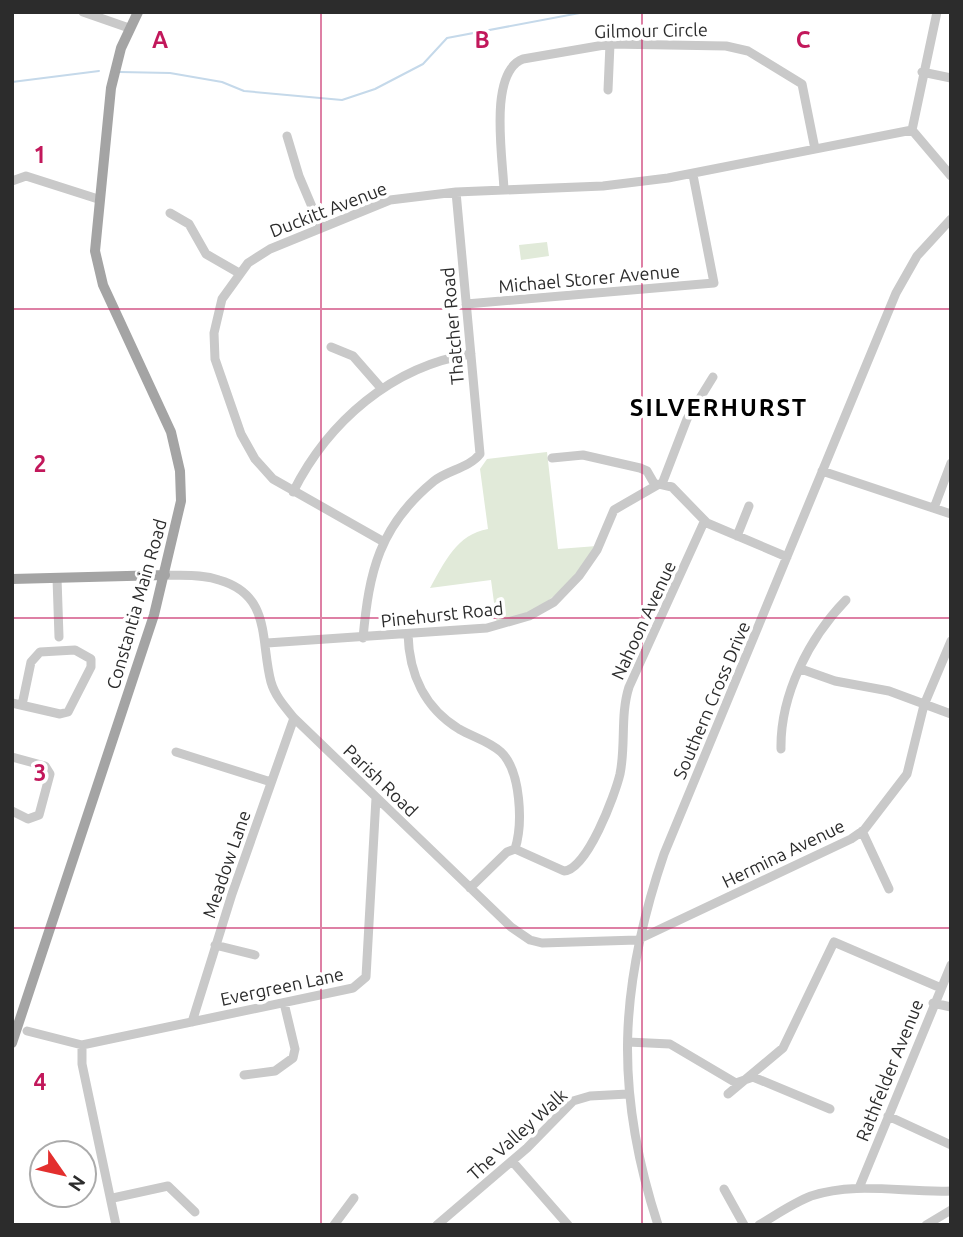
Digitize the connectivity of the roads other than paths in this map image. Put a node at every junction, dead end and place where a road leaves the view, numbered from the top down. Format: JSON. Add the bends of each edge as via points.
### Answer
{"nodes":[{"id":1,"x":83,"y":12,"type":"edge"},
{"id":2,"x":138,"y":12,"type":"edge"},
{"id":3,"x":937,"y":12,"type":"edge"},
{"id":4,"x":129,"y":28,"type":"junction"},
{"id":5,"x":610,"y":44,"type":"junction"},
{"id":6,"x":922,"y":72,"type":"junction"},
{"id":7,"x":951,"y":78,"type":"edge"},
{"id":8,"x":608,"y":90,"type":"dead end"},
{"id":9,"x":912,"y":130,"type":"junction"},
{"id":10,"x":287,"y":136,"type":"dead end"},
{"id":11,"x":815,"y":149,"type":"junction"},
{"id":12,"x":693,"y":175,"type":"junction"},
{"id":13,"x":951,"y":176,"type":"edge"},
{"id":14,"x":12,"y":181,"type":"edge"},
{"id":15,"x":504,"y":190,"type":"junction"},
{"id":16,"x":456,"y":192,"type":"junction"},
{"id":17,"x":98,"y":199,"type":"junction"},
{"id":18,"x":170,"y":213,"type":"dead end"},
{"id":19,"x":951,"y":219,"type":"edge"},
{"id":20,"x":321,"y":228,"type":"junction"},
{"id":21,"x":239,"y":273,"type":"junction"},
{"id":22,"x":466,"y":304,"type":"junction"},
{"id":23,"x":331,"y":347,"type":"dead end"},
{"id":24,"x":471,"y":354,"type":"junction"},
{"id":25,"x":713,"y":377,"type":"dead end"},
{"id":26,"x":381,"y":388,"type":"junction"},
{"id":27,"x":552,"y":458,"type":"dead end"},
{"id":28,"x":951,"y":463,"type":"edge"},
{"id":29,"x":822,"y":471,"type":"junction"},
{"id":30,"x":658,"y":484,"type":"junction"},
{"id":31,"x":293,"y":492,"type":"junction"},
{"id":32,"x":749,"y":506,"type":"dead end"},
{"id":33,"x":934,"y":508,"type":"junction"},
{"id":34,"x":951,"y":514,"type":"edge"},
{"id":35,"x":704,"y":522,"type":"junction"},
{"id":36,"x":737,"y":536,"type":"junction"},
{"id":37,"x":384,"y":542,"type":"junction"},
{"id":38,"x":787,"y":557,"type":"junction"},
{"id":39,"x":165,"y":575,"type":"junction"},
{"id":40,"x":57,"y":578,"type":"junction"},
{"id":41,"x":12,"y":579,"type":"edge"},
{"id":42,"x":846,"y":600,"type":"dead end"},
{"id":43,"x":408,"y":634,"type":"junction"},
{"id":44,"x":59,"y":637,"type":"dead end"},
{"id":45,"x":363,"y":638,"type":"junction"},
{"id":46,"x":951,"y":641,"type":"edge"},
{"id":47,"x":267,"y":643,"type":"junction"},
{"id":48,"x":801,"y":669,"type":"junction"},
{"id":49,"x":17,"y":704,"type":"edge"},
{"id":50,"x":924,"y":705,"type":"junction"},
{"id":51,"x":951,"y":715,"type":"edge"},
{"id":52,"x":294,"y":718,"type":"junction"},
{"id":53,"x":781,"y":749,"type":"dead end"},
{"id":54,"x":176,"y":752,"type":"dead end"},
{"id":55,"x":12,"y":757,"type":"edge"},
{"id":56,"x":271,"y":782,"type":"junction"},
{"id":57,"x":376,"y":798,"type":"junction"},
{"id":58,"x":387,"y":809,"type":"junction"},
{"id":59,"x":12,"y":811,"type":"edge"},
{"id":60,"x":374,"y":818,"type":"junction"},
{"id":61,"x":862,"y":831,"type":"junction"},
{"id":62,"x":515,"y":849,"type":"junction"},
{"id":63,"x":470,"y":888,"type":"junction"},
{"id":64,"x":889,"y":889,"type":"dead end"},
{"id":65,"x":637,"y":940,"type":"junction"},
{"id":66,"x":215,"y":945,"type":"junction"},
{"id":67,"x":256,"y":955,"type":"dead end"},
{"id":68,"x":951,"y":965,"type":"edge"},
{"id":69,"x":941,"y":988,"type":"junction"},
{"id":70,"x":284,"y":1003,"type":"junction"},
{"id":71,"x":933,"y":1003,"type":"junction"},
{"id":72,"x":951,"y":1007,"type":"edge"},
{"id":73,"x":192,"y":1022,"type":"junction"},
{"id":74,"x":27,"y":1031,"type":"dead end"},
{"id":75,"x":628,"y":1042,"type":"junction"},
{"id":76,"x":12,"y":1043,"type":"edge"},
{"id":77,"x":82,"y":1045,"type":"junction"},
{"id":78,"x":244,"y":1075,"type":"dead end"},
{"id":79,"x":744,"y":1080,"type":"junction"},
{"id":80,"x":628,"y":1094,"type":"junction"},
{"id":81,"x":728,"y":1094,"type":"dead end"},
{"id":82,"x":830,"y":1109,"type":"dead end"},
{"id":83,"x":888,"y":1116,"type":"junction"},
{"id":84,"x":951,"y":1145,"type":"edge"},
{"id":85,"x":512,"y":1161,"type":"junction"},
{"id":86,"x":859,"y":1188,"type":"junction"},
{"id":87,"x":724,"y":1189,"type":"dead end"},
{"id":88,"x":951,"y":1191,"type":"edge"},
{"id":89,"x":113,"y":1198,"type":"junction"},
{"id":90,"x":354,"y":1198,"type":"dead end"},
{"id":91,"x":951,"y":1210,"type":"edge"},
{"id":92,"x":195,"y":1212,"type":"dead end"},
{"id":93,"x":928,"y":1224,"type":"edge"},
{"id":94,"x":116,"y":1225,"type":"edge"},
{"id":95,"x":334,"y":1225,"type":"edge"},
{"id":96,"x":437,"y":1225,"type":"edge"},
{"id":97,"x":568,"y":1225,"type":"edge"},
{"id":98,"x":658,"y":1225,"type":"edge"},
{"id":99,"x":744,"y":1225,"type":"edge"},
{"id":100,"x":759,"y":1225,"type":"edge"}],
"edges":[{"from":1,"to":4,"type":"street"},
{"from":2,"to":4,"type":"main road","name":"Constantia Main Road"},
{"from":3,"to":6,"type":"street"},
{"from":4,"to":17,"type":"main road","name":"Constantia Main Road","via":[[113,74]]},
{"from":5,"to":8,"type":"street"},
{"from":5,"to":11,"type":"street","name":"Gilmour Circle","via":[[705,44],[748,51],[802,84]]},
{"from":5,"to":15,"type":"street","name":"Gilmour Circle","via":[[523,58],[514,64],[500,93]]},
{"from":6,"to":7,"type":"street"},
{"from":6,"to":9,"type":"street"},
{"from":9,"to":11,"type":"street","name":"Duckitt Avenue"},
{"from":9,"to":13,"type":"street"},
{"from":10,"to":20,"type":"street"},
{"from":11,"to":12,"type":"street","name":"Duckitt Avenue"},
{"from":12,"to":15,"type":"street","name":"Duckitt Avenue","via":[[593,187]]},
{"from":12,"to":22,"type":"street","name":"Michael Storer Avenue","via":[[714,283]]},
{"from":14,"to":17,"type":"street","via":[[26,176]]},
{"from":15,"to":16,"type":"street","name":"Duckitt Avenue"},
{"from":16,"to":20,"type":"street","name":"Duckitt Avenue","via":[[390,200]]},
{"from":16,"to":22,"type":"street","name":"Thatcher Road"},
{"from":17,"to":39,"type":"main road","name":"Constantia Main Road","via":[[95,251],[103,285],[178,456],[181,501]]},
{"from":18,"to":21,"type":"street","via":[[189,224],[206,254]]},
{"from":19,"to":29,"type":"street","name":"Southern Cross Drive","via":[[901,281]]},
{"from":20,"to":21,"type":"street","name":"Duckitt Avenue","via":[[270,248]]},
{"from":21,"to":31,"type":"street","name":"Duckitt Avenue","via":[[217,316],[215,359],[246,446],[263,469]]},
{"from":22,"to":24,"type":"street","name":"Thatcher Road"},
{"from":23,"to":26,"type":"street","via":[[354,356]]},
{"from":24,"to":26,"type":"street","via":[[441,359]]},
{"from":24,"to":37,"type":"street","name":"Thatcher Road","via":[[478,456],[424,489]]},
{"from":25,"to":30,"type":"street","via":[[687,419]]},
{"from":26,"to":31,"type":"street","via":[[323,440]]},
{"from":27,"to":30,"type":"street","via":[[583,455],[640,468]]},
{"from":28,"to":33,"type":"street"},
{"from":29,"to":33,"type":"street"},
{"from":29,"to":38,"type":"street","name":"Southern Cross Drive"},
{"from":30,"to":35,"type":"street","via":[[672,488]]},
{"from":30,"to":43,"type":"street","name":"Pinehurst Road","via":[[614,510],[593,558],[554,602],[499,626]]},
{"from":31,"to":37,"type":"street","name":"Duckitt Avenue"},
{"from":32,"to":36,"type":"street"},
{"from":33,"to":34,"type":"street"},
{"from":35,"to":36,"type":"street"},
{"from":35,"to":62,"type":"street","name":"Nahoon Avenue","via":[[629,687],[623,708],[619,775],[588,852],[578,867],[565,871]]},
{"from":36,"to":38,"type":"street"},
{"from":37,"to":45,"type":"street","via":[[370,576]]},
{"from":38,"to":65,"type":"street","name":"Southern Cross Drive","via":[[664,854]]},
{"from":39,"to":40,"type":"main road"},
{"from":39,"to":47,"type":"street","name":"Parish Road","via":[[209,578],[236,588],[257,610]]},
{"from":39,"to":76,"type":"main road","name":"Constantia Main Road"},
{"from":40,"to":41,"type":"main road"},
{"from":40,"to":44,"type":"street"},
{"from":42,"to":48,"type":"street","via":[[821,627]]},
{"from":43,"to":45,"type":"street","name":"Pinehurst Road"},
{"from":43,"to":62,"type":"street","via":[[414,675],[433,707],[460,729],[494,747],[510,763],[521,818]]},
{"from":45,"to":47,"type":"street","name":"Pinehurst Road"},
{"from":46,"to":50,"type":"street","name":"Hermina Avenue"},
{"from":47,"to":52,"type":"street","name":"Parish Road","via":[[271,683]]},
{"from":48,"to":50,"type":"street","via":[[835,681],[876,687]]},
{"from":48,"to":53,"type":"street","via":[[786,707]]},
{"from":49,"to":49,"type":"street","via":[[68,712],[91,659],[75,650],[40,652],[31,662]]},
{"from":50,"to":51,"type":"street"},
{"from":50,"to":61,"type":"street","name":"Hermina Avenue","via":[[907,774]]},
{"from":52,"to":56,"type":"street","name":"Meadow Lane"},
{"from":52,"to":57,"type":"street","name":"Parish Road"},
{"from":54,"to":56,"type":"street"},
{"from":55,"to":59,"type":"street","via":[[45,766],[50,774],[39,815],[28,819]]},
{"from":56,"to":66,"type":"street","name":"Meadow Lane"},
{"from":57,"to":58,"type":"street","name":"Parish Road"},
{"from":57,"to":60,"type":"street","name":"Evergreen Lane"},
{"from":58,"to":60,"type":"street"},
{"from":58,"to":63,"type":"street","name":"Parish Road"},
{"from":60,"to":70,"type":"street","name":"Evergreen Lane","via":[[366,977],[354,988]]},
{"from":61,"to":64,"type":"street"},
{"from":61,"to":65,"type":"street","name":"Hermina Avenue"},
{"from":62,"to":63,"type":"street"},
{"from":63,"to":65,"type":"street","name":"Parish Road","via":[[530,940],[558,945]]},
{"from":65,"to":75,"type":"street","name":"Southern Cross Drive"},
{"from":66,"to":67,"type":"street"},
{"from":66,"to":73,"type":"street","name":"Meadow Lane"},
{"from":68,"to":69,"type":"street","name":"Rathfelder Avenue"},
{"from":69,"to":71,"type":"street","name":"Rathfelder Avenue"},
{"from":69,"to":79,"type":"street","via":[[834,942],[778,1053]]},
{"from":70,"to":73,"type":"street","name":"Evergreen Lane"},
{"from":70,"to":78,"type":"street","via":[[296,1049],[293,1058],[275,1071]]},
{"from":71,"to":72,"type":"street"},
{"from":71,"to":83,"type":"street","name":"Rathfelder Avenue"},
{"from":73,"to":77,"type":"street","name":"Evergreen Lane"},
{"from":74,"to":77,"type":"street","name":"Evergreen Lane"},
{"from":75,"to":79,"type":"street","via":[[670,1044],[736,1083]]},
{"from":75,"to":80,"type":"street","name":"Southern Cross Drive"},
{"from":77,"to":89,"type":"street","via":[[82,1064]]},
{"from":79,"to":81,"type":"street"},
{"from":79,"to":82,"type":"street","via":[[752,1077]]},
{"from":80,"to":85,"type":"street","name":"The Valley Walk","via":[[573,1101]]},
{"from":80,"to":98,"type":"street","name":"Southern Cross Drive","via":[[637,1154]]},
{"from":83,"to":84,"type":"street"},
{"from":83,"to":86,"type":"street","name":"Rathfelder Avenue"},
{"from":85,"to":96,"type":"street","name":"The Valley Walk"},
{"from":85,"to":97,"type":"street"},
{"from":86,"to":88,"type":"street"},
{"from":86,"to":100,"type":"street","via":[[808,1197]]},
{"from":87,"to":99,"type":"street"},
{"from":89,"to":92,"type":"street","via":[[168,1186]]},
{"from":89,"to":94,"type":"street"},
{"from":90,"to":95,"type":"street"},
{"from":91,"to":93,"type":"street"}]}
